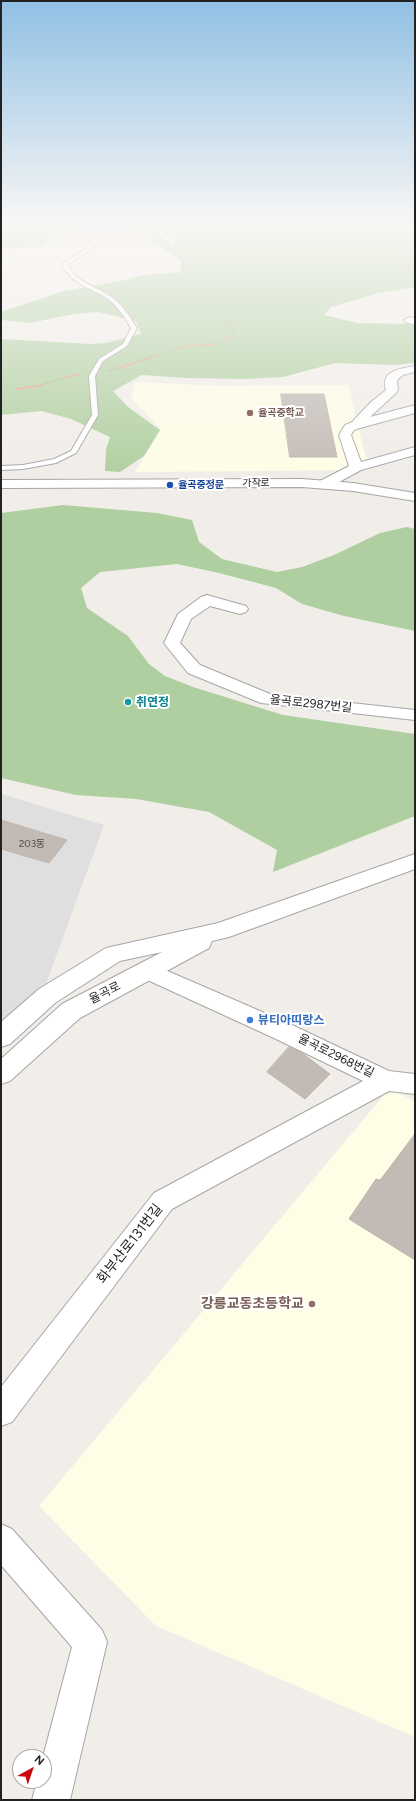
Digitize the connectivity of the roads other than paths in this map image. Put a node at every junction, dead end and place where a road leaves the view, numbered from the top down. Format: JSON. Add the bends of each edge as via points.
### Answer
{"nodes":[{"id":1,"x":121,"y":309,"type":"edge"},
{"id":2,"x":415,"y":369,"type":"edge"},
{"id":3,"x":415,"y":409,"type":"edge"},
{"id":4,"x":356,"y":425,"type":"junction"},
{"id":5,"x":415,"y":451,"type":"edge"},
{"id":6,"x":356,"y":467,"type":"junction"},
{"id":7,"x":1,"y":468,"type":"edge"},
{"id":8,"x":1,"y":484,"type":"edge"},
{"id":9,"x":325,"y":484,"type":"junction"},
{"id":10,"x":415,"y":497,"type":"edge"},
{"id":11,"x":240,"y":609,"type":"dead end"},
{"id":12,"x":415,"y":715,"type":"edge"},
{"id":13,"x":415,"y":861,"type":"edge"},
{"id":14,"x":221,"y":931,"type":"junction"},
{"id":15,"x":149,"y":971,"type":"junction"},
{"id":16,"x":1,"y":1037,"type":"edge"},
{"id":17,"x":1,"y":1074,"type":"edge"},
{"id":18,"x":386,"y":1081,"type":"junction"},
{"id":19,"x":415,"y":1084,"type":"edge"},
{"id":20,"x":1,"y":1411,"type":"edge"},
{"id":21,"x":1,"y":1540,"type":"edge"},
{"id":22,"x":51,"y":1800,"type":"edge"}],
"edges":[{"from":1,"to":7,"type":"lane","via":[[134,328],[125,345],[102,360],[93,374],[95,415],[74,452],[56,461]]},
{"from":2,"to":4,"type":"street","via":[[391,378],[392,390]]},
{"from":3,"to":4,"type":"street"},
{"from":4,"to":6,"type":"street","via":[[349,428],[344,435]]},
{"from":5,"to":6,"type":"street"},
{"from":6,"to":9,"type":"street"},
{"from":8,"to":9,"type":"street","name":"가작로"},
{"from":9,"to":10,"type":"street","name":"가작로"},
{"from":11,"to":12,"type":"street","name":"율곡로2987번길","via":[[207,600],[184,617],[172,643],[194,669],[267,699]]},
{"from":13,"to":14,"type":"street","name":"율곡로"},
{"from":14,"to":15,"type":"street","name":"율곡로"},
{"from":14,"to":16,"type":"street","name":"율곡로","via":[[114,954],[47,996]]},
{"from":15,"to":17,"type":"street","name":"율곡로","via":[[71,1011]]},
{"from":15,"to":18,"type":"street","name":"율곡로2968번길"},
{"from":18,"to":19,"type":"street","name":"율곡로2968번길"},
{"from":18,"to":20,"type":"street","name":"화부산로131번길","via":[[163,1201]]},
{"from":21,"to":22,"type":"street","via":[[90,1642]]}]}
